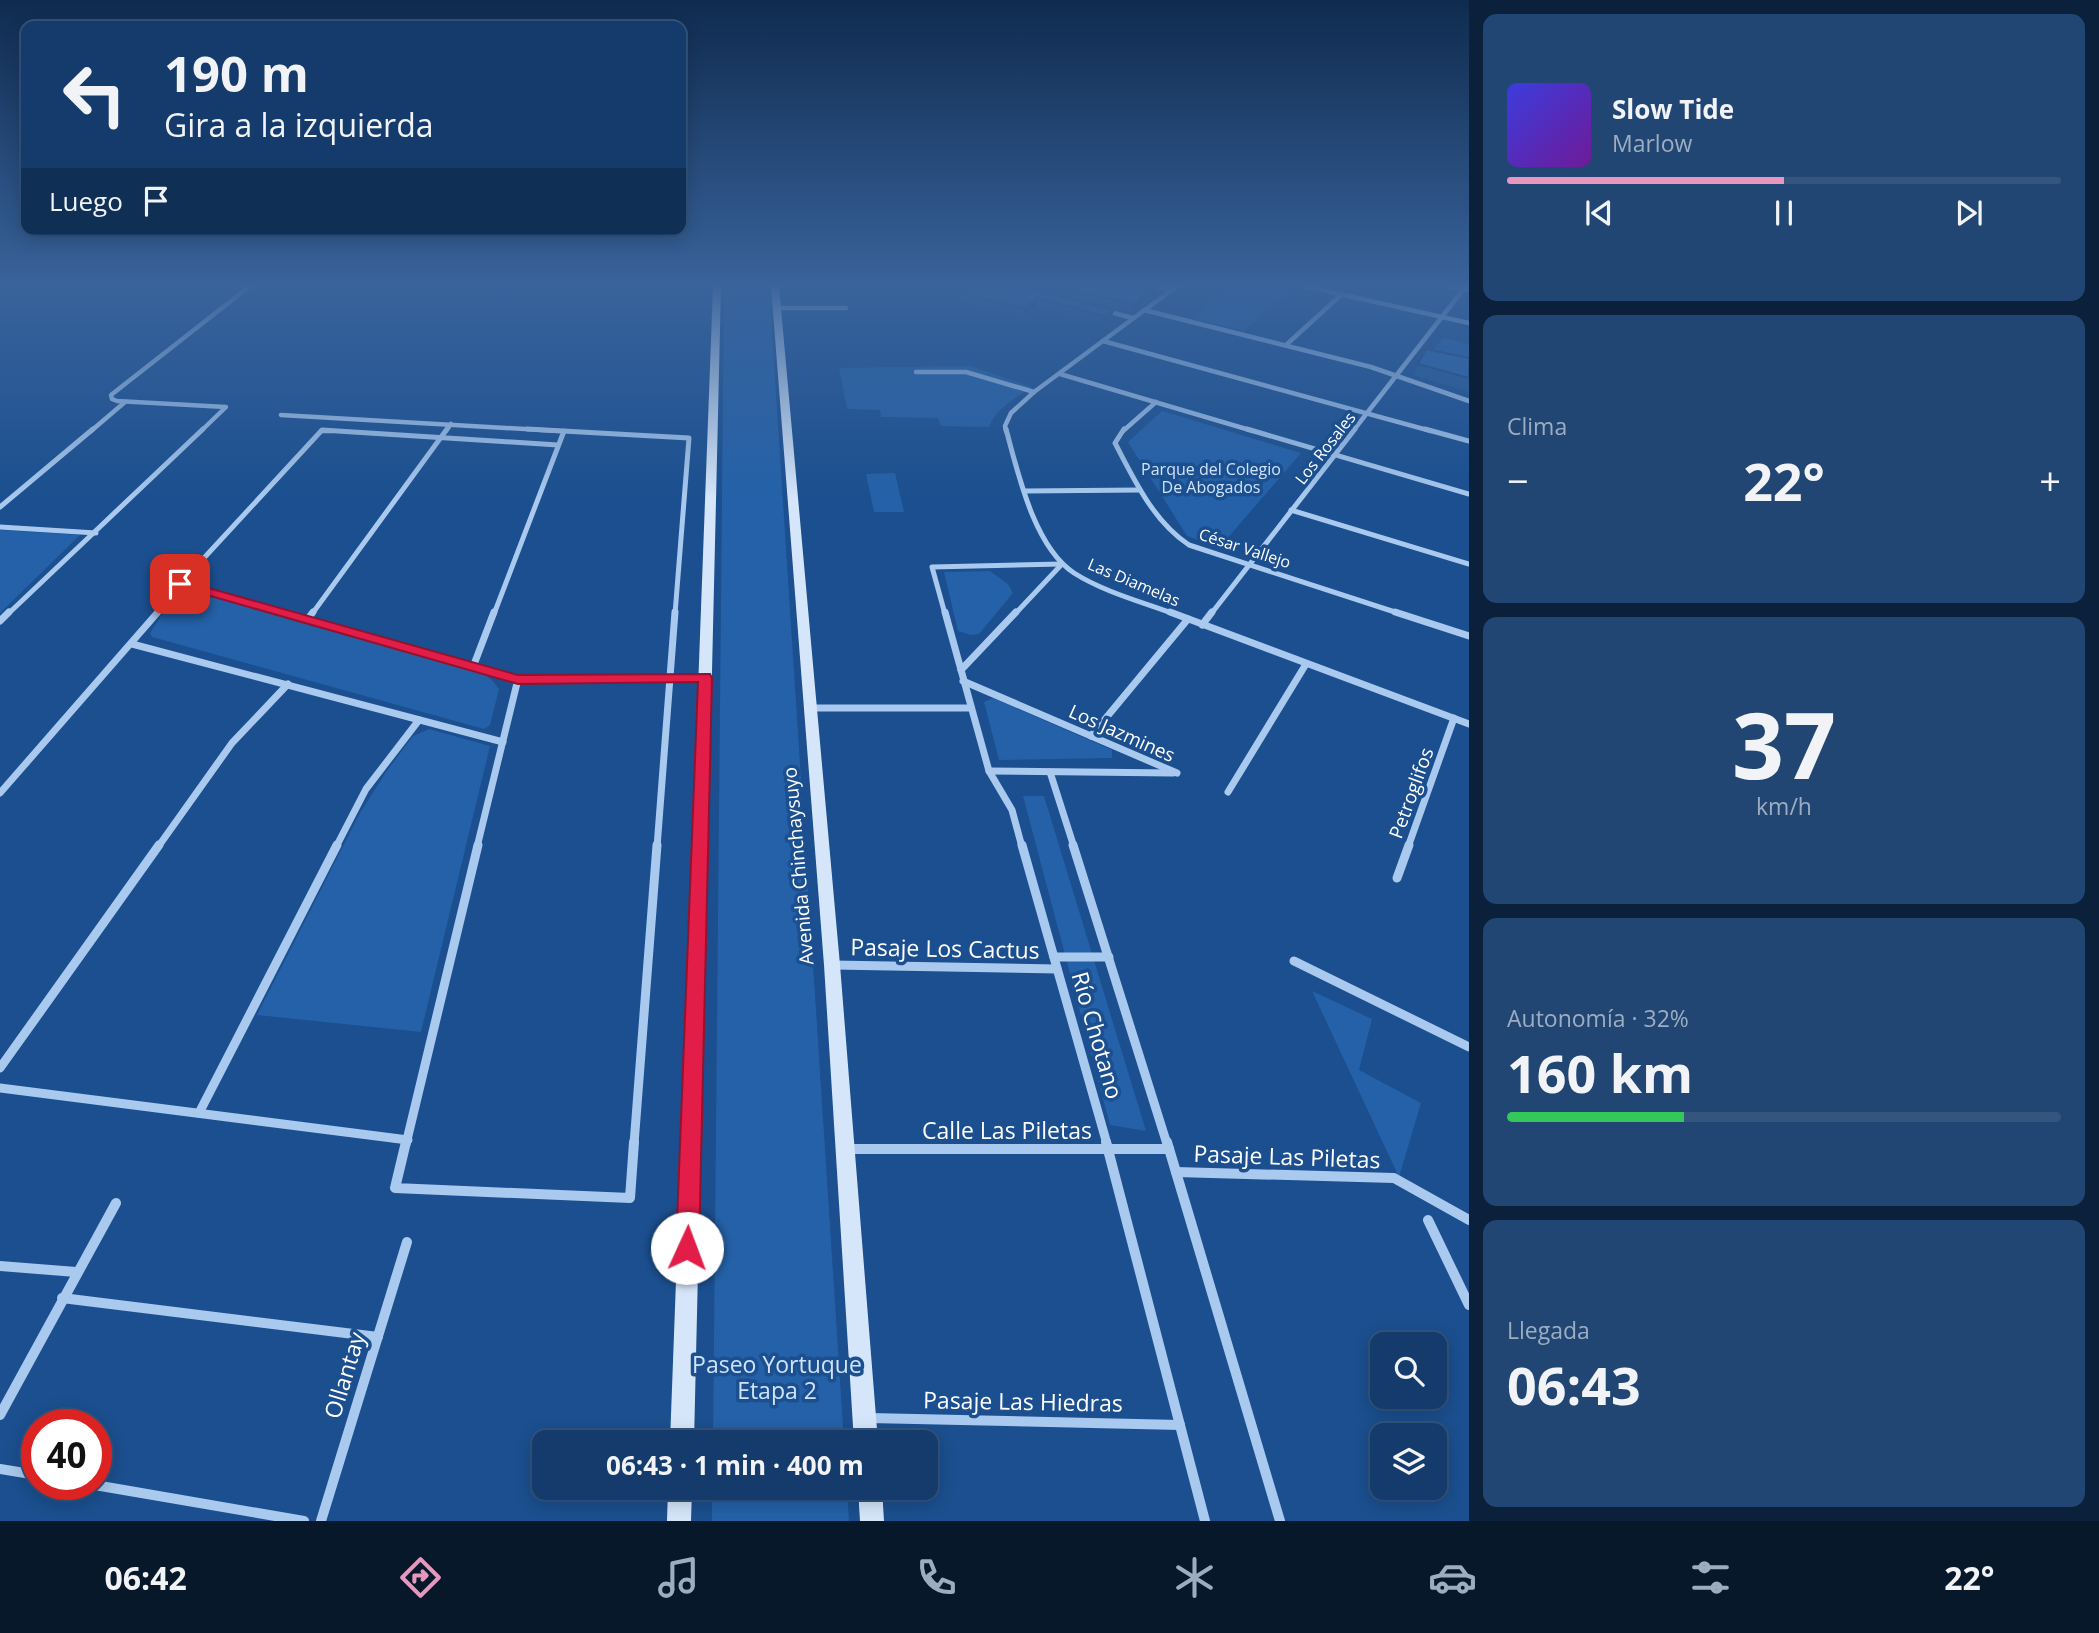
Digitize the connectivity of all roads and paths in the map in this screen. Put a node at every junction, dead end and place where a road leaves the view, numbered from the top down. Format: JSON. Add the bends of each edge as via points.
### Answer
{"nodes":[{"id":1,"x":159,"y":357,"type":"edge"},
{"id":2,"x":715,"y":357,"type":"edge"},
{"id":3,"x":781,"y":357,"type":"edge"},
{"id":4,"x":1082,"y":357,"type":"edge"},
{"id":5,"x":1162,"y":357,"type":"edge"},
{"id":6,"x":1332,"y":357,"type":"edge"},
{"id":7,"x":1410,"y":357,"type":"edge"},
{"id":8,"x":916,"y":372,"type":"dead end"},
{"id":9,"x":1060,"y":374,"type":"junction"},
{"id":10,"x":1397,"y":374,"type":"junction"},
{"id":11,"x":1034,"y":392,"type":"junction"},
{"id":12,"x":1469,"y":401,"type":"edge"},
{"id":13,"x":125,"y":402,"type":"junction"},
{"id":14,"x":1156,"y":402,"type":"junction"},
{"id":15,"x":1367,"y":413,"type":"junction"},
{"id":16,"x":281,"y":415,"type":"dead end"},
{"id":17,"x":451,"y":424,"type":"junction"},
{"id":18,"x":564,"y":431,"type":"junction"},
{"id":19,"x":441,"y":438,"type":"junction"},
{"id":20,"x":1469,"y":441,"type":"edge"},
{"id":21,"x":558,"y":446,"type":"junction"},
{"id":22,"x":1335,"y":454,"type":"junction"},
{"id":23,"x":1140,"y":490,"type":"junction"},
{"id":24,"x":1024,"y":491,"type":"junction"},
{"id":25,"x":1469,"y":494,"type":"edge"},
{"id":26,"x":0,"y":506,"type":"edge"},
{"id":27,"x":1292,"y":510,"type":"junction"},
{"id":28,"x":0,"y":527,"type":"edge"},
{"id":29,"x":96,"y":533,"type":"junction"},
{"id":30,"x":1062,"y":564,"type":"junction"},
{"id":31,"x":1250,"y":564,"type":"junction"},
{"id":32,"x":1469,"y":564,"type":"edge"},
{"id":33,"x":180,"y":584,"type":"junction"},
{"id":34,"x":1188,"y":619,"type":"junction"},
{"id":35,"x":307,"y":620,"type":"junction"},
{"id":36,"x":0,"y":621,"type":"edge"},
{"id":37,"x":1202,"y":625,"type":"junction"},
{"id":38,"x":1469,"y":636,"type":"edge"},
{"id":39,"x":132,"y":644,"type":"junction"},
{"id":40,"x":1306,"y":664,"type":"junction"},
{"id":41,"x":473,"y":667,"type":"junction"},
{"id":42,"x":961,"y":670,"type":"junction"},
{"id":43,"x":670,"y":678,"type":"junction"},
{"id":44,"x":705,"y":678,"type":"junction"},
{"id":45,"x":518,"y":679,"type":"junction"},
{"id":46,"x":964,"y":681,"type":"junction"},
{"id":47,"x":288,"y":684,"type":"junction"},
{"id":48,"x":809,"y":708,"type":"junction"},
{"id":49,"x":971,"y":708,"type":"junction"},
{"id":50,"x":1454,"y":718,"type":"junction"},
{"id":51,"x":419,"y":720,"type":"junction"},
{"id":52,"x":1469,"y":723,"type":"edge"},
{"id":53,"x":1091,"y":736,"type":"junction"},
{"id":54,"x":503,"y":741,"type":"junction"},
{"id":55,"x":989,"y":771,"type":"junction"},
{"id":56,"x":1050,"y":772,"type":"junction"},
{"id":57,"x":1228,"y":792,"type":"dead end"},
{"id":58,"x":0,"y":793,"type":"edge"},
{"id":59,"x":1397,"y":878,"type":"dead end"},
{"id":60,"x":1054,"y":957,"type":"junction"},
{"id":61,"x":1109,"y":957,"type":"junction"},
{"id":62,"x":1294,"y":961,"type":"dead end"},
{"id":63,"x":832,"y":965,"type":"junction"},
{"id":64,"x":1057,"y":969,"type":"junction"},
{"id":65,"x":1469,"y":1047,"type":"edge"},
{"id":66,"x":0,"y":1068,"type":"edge"},
{"id":67,"x":0,"y":1088,"type":"edge"},
{"id":68,"x":199,"y":1113,"type":"junction"},
{"id":69,"x":408,"y":1140,"type":"junction"},
{"id":70,"x":844,"y":1149,"type":"junction"},
{"id":71,"x":1108,"y":1149,"type":"junction"},
{"id":72,"x":1169,"y":1149,"type":"junction"},
{"id":73,"x":1176,"y":1172,"type":"junction"},
{"id":74,"x":116,"y":1203,"type":"dead end"},
{"id":75,"x":1428,"y":1220,"type":"dead end"},
{"id":76,"x":1469,"y":1220,"type":"edge"},
{"id":77,"x":407,"y":1242,"type":"dead end"},
{"id":78,"x":0,"y":1266,"type":"edge"},
{"id":79,"x":76,"y":1272,"type":"junction"},
{"id":80,"x":62,"y":1298,"type":"junction"},
{"id":81,"x":1469,"y":1305,"type":"edge"},
{"id":82,"x":378,"y":1337,"type":"junction"},
{"id":83,"x":0,"y":1415,"type":"edge"},
{"id":84,"x":864,"y":1418,"type":"junction"},
{"id":85,"x":1180,"y":1425,"type":"junction"},
{"id":86,"x":682,"y":1430,"type":"edge"},
{"id":87,"x":865,"y":1430,"type":"edge"},
{"id":88,"x":0,"y":1469,"type":"edge"},
{"id":89,"x":21,"y":1472,"type":"edge"},
{"id":90,"x":112,"y":1488,"type":"edge"},
{"id":91,"x":680,"y":1500,"type":"edge"},
{"id":92,"x":871,"y":1500,"type":"edge"},
{"id":93,"x":304,"y":1521,"type":"edge"},
{"id":94,"x":321,"y":1521,"type":"edge"},
{"id":95,"x":679,"y":1521,"type":"edge"},
{"id":96,"x":872,"y":1521,"type":"edge"},
{"id":97,"x":1205,"y":1521,"type":"edge"},
{"id":98,"x":1280,"y":1521,"type":"edge"}],
"edges":[{"from":1,"to":13,"type":"street","via":[[111,395],[112,400]]},
{"from":2,"to":44,"type":"street"},
{"from":3,"to":48,"type":"street","name":"Avenida Chinchaysuyo"},
{"from":4,"to":9,"type":"street","name":"Las Diamelas"},
{"from":5,"to":15,"type":"street"},
{"from":6,"to":10,"type":"street"},
{"from":7,"to":10,"type":"street","name":"Los Rosales"},
{"from":8,"to":11,"type":"street","via":[[966,372]]},
{"from":9,"to":11,"type":"street","name":"Las Diamelas"},
{"from":9,"to":14,"type":"street"},
{"from":10,"to":12,"type":"street"},
{"from":10,"to":15,"type":"street","name":"Los Rosales"},
{"from":11,"to":24,"type":"street","name":"Las Diamelas","via":[[1011,413],[1005,426]]},
{"from":13,"to":26,"type":"street"},
{"from":13,"to":29,"type":"street","via":[[226,407]]},
{"from":14,"to":22,"type":"street"},
{"from":14,"to":23,"type":"street","name":"César Vallejo","via":[[1115,443]]},
{"from":15,"to":20,"type":"street"},
{"from":15,"to":22,"type":"street","name":"Los Rosales"},
{"from":16,"to":17,"type":"street"},
{"from":17,"to":18,"type":"street"},
{"from":17,"to":19,"type":"street"},
{"from":18,"to":21,"type":"street"},
{"from":18,"to":43,"type":"street","via":[[689,438]]},
{"from":19,"to":21,"type":"street"},
{"from":19,"to":33,"type":"street","via":[[321,430]]},
{"from":19,"to":35,"type":"street"},
{"from":21,"to":41,"type":"street"},
{"from":22,"to":25,"type":"street"},
{"from":22,"to":27,"type":"street","name":"Los Rosales"},
{"from":23,"to":24,"type":"street"},
{"from":23,"to":31,"type":"street","name":"César Vallejo","via":[[1168,531],[1189,545]]},
{"from":24,"to":30,"type":"street","name":"Las Diamelas","via":[[1050,549]]},
{"from":27,"to":31,"type":"street","name":"Los Rosales"},
{"from":27,"to":32,"type":"street"},
{"from":28,"to":29,"type":"street"},
{"from":29,"to":36,"type":"street"},
{"from":30,"to":34,"type":"street","name":"Las Diamelas","via":[[1086,580]]},
{"from":30,"to":42,"type":"street"},
{"from":30,"to":42,"type":"street","name":"Río Chotano","via":[[932,567]]},
{"from":31,"to":37,"type":"street","name":"Los Rosales"},
{"from":31,"to":38,"type":"street","name":"César Vallejo"},
{"from":33,"to":35,"type":"street"},
{"from":33,"to":39,"type":"street"},
{"from":34,"to":37,"type":"street","name":"Las Diamelas"},
{"from":34,"to":53,"type":"street"},
{"from":35,"to":41,"type":"street"},
{"from":37,"to":40,"type":"street","name":"Las Diamelas"},
{"from":39,"to":47,"type":"street"},
{"from":39,"to":58,"type":"street"},
{"from":40,"to":50,"type":"street","name":"Las Diamelas"},
{"from":40,"to":57,"type":"street"},
{"from":41,"to":45,"type":"street"},
{"from":42,"to":46,"type":"street","name":"Río Chotano"},
{"from":43,"to":44,"type":"street"},
{"from":43,"to":45,"type":"street"},
{"from":43,"to":69,"type":"street","via":[[630,1198],[395,1188]]},
{"from":44,"to":86,"type":"street"},
{"from":45,"to":54,"type":"street"},
{"from":46,"to":49,"type":"street","name":"Río Chotano"},
{"from":46,"to":53,"type":"street","name":"Los Jazmines"},
{"from":47,"to":51,"type":"street"},
{"from":47,"to":66,"type":"street","via":[[232,743]]},
{"from":48,"to":49,"type":"street"},
{"from":48,"to":63,"type":"street","name":"Avenida Chinchaysuyo"},
{"from":49,"to":55,"type":"street","name":"Río Chotano"},
{"from":50,"to":52,"type":"street","name":"Las Diamelas"},
{"from":50,"to":59,"type":"street","name":"Petroglifos"},
{"from":51,"to":54,"type":"street"},
{"from":51,"to":68,"type":"street","via":[[366,789]]},
{"from":53,"to":56,"type":"street","name":"Los Jazmines","via":[[1177,773]]},
{"from":54,"to":69,"type":"street"},
{"from":55,"to":56,"type":"street","name":"Los Jazmines"},
{"from":55,"to":60,"type":"street","name":"Río Chotano","via":[[1012,810]]},
{"from":56,"to":61,"type":"street","name":"Río Chotano"},
{"from":60,"to":61,"type":"street"},
{"from":60,"to":64,"type":"street","name":"Río Chotano"},
{"from":61,"to":72,"type":"street","name":"Río Chotano"},
{"from":62,"to":65,"type":"street"},
{"from":63,"to":64,"type":"street","name":"Pasaje Los Cactus"},
{"from":63,"to":70,"type":"street","name":"Avenida Chinchaysuyo"},
{"from":64,"to":71,"type":"street","name":"Río Chotano"},
{"from":67,"to":68,"type":"street"},
{"from":68,"to":69,"type":"street"},
{"from":70,"to":71,"type":"street","name":"Calle Las Piletas"},
{"from":70,"to":84,"type":"street","name":"Avenida Chinchaysuyo"},
{"from":71,"to":72,"type":"street","name":"Calle Las Piletas"},
{"from":71,"to":85,"type":"street","name":"Río Chotano"},
{"from":72,"to":73,"type":"street","name":"Río Chotano"},
{"from":73,"to":76,"type":"street","name":"Pasaje Las Piletas","via":[[1394,1178]]},
{"from":73,"to":98,"type":"street","name":"Río Chotano"},
{"from":74,"to":79,"type":"street"},
{"from":75,"to":81,"type":"street"},
{"from":77,"to":82,"type":"street","name":"Ollantay"},
{"from":78,"to":79,"type":"street"},
{"from":79,"to":80,"type":"street"},
{"from":80,"to":82,"type":"street"},
{"from":80,"to":83,"type":"street"},
{"from":82,"to":94,"type":"street","name":"Ollantay"},
{"from":84,"to":85,"type":"street","name":"Pasaje Las Hiedras"},
{"from":84,"to":87,"type":"street","name":"Avenida Chinchaysuyo"},
{"from":85,"to":97,"type":"street","name":"Río Chotano"},
{"from":88,"to":89,"type":"street"},
{"from":90,"to":93,"type":"street"},
{"from":91,"to":95,"type":"street"},
{"from":92,"to":96,"type":"street"}]}
